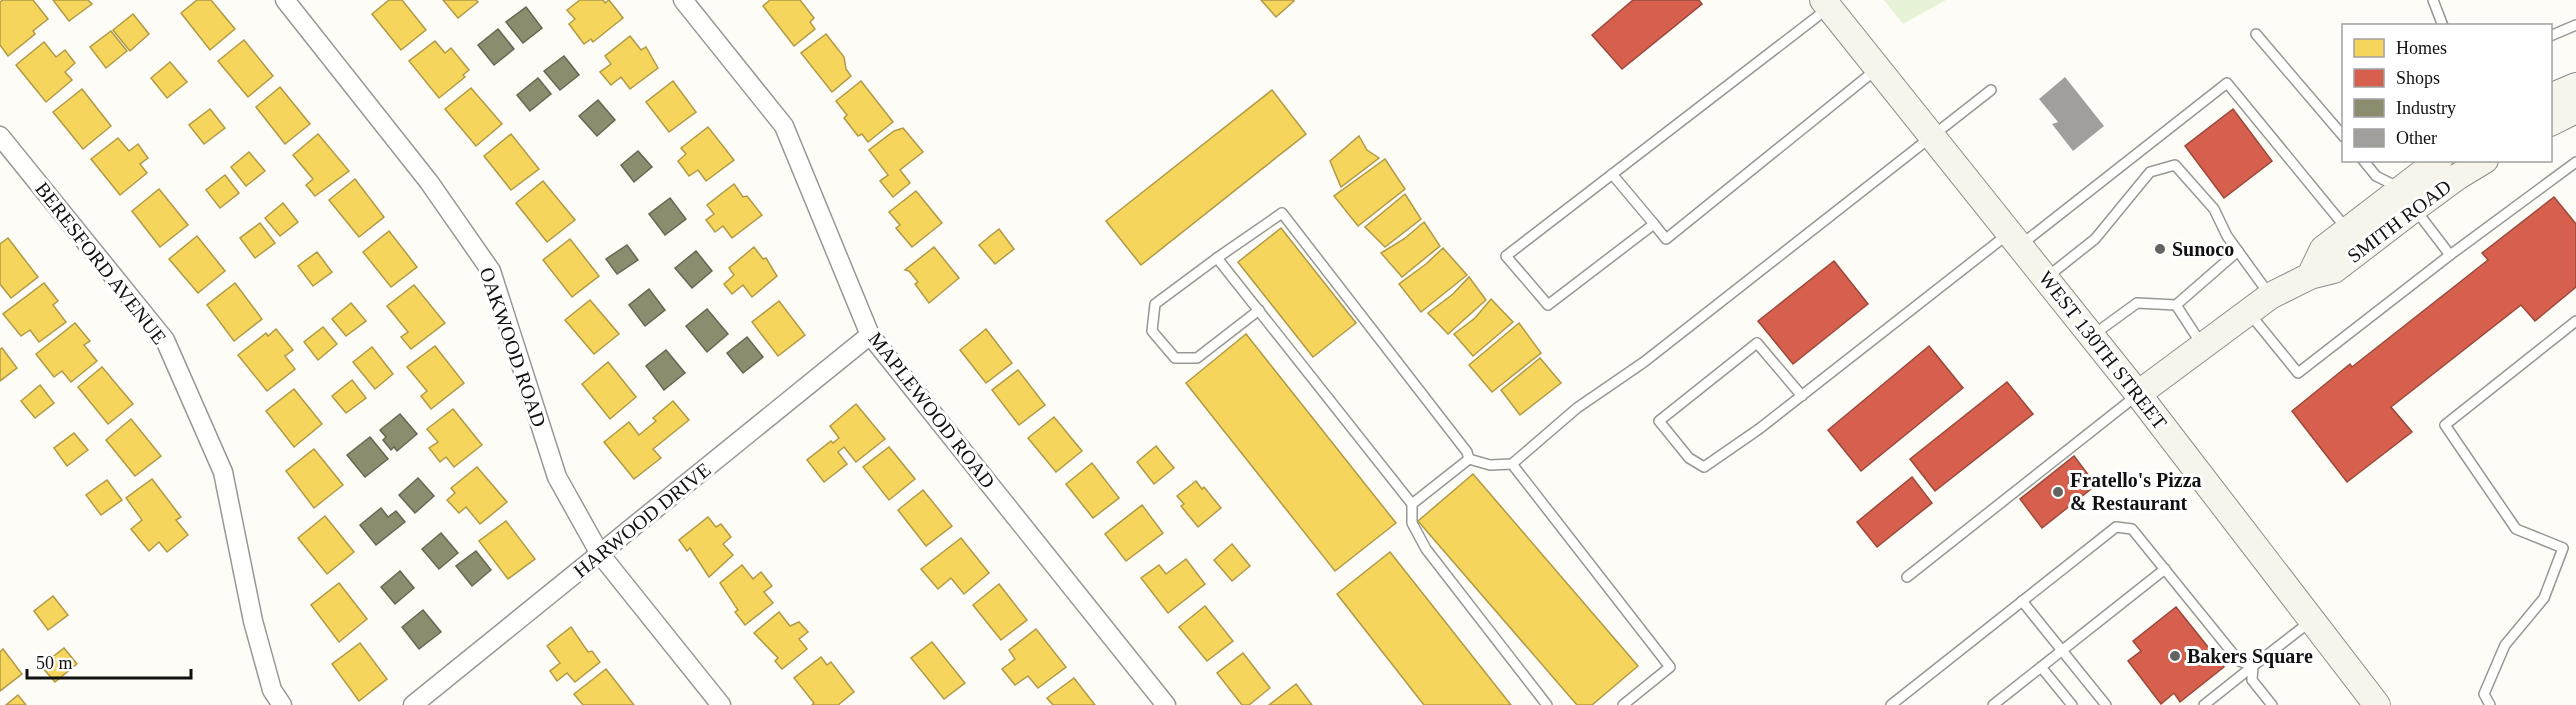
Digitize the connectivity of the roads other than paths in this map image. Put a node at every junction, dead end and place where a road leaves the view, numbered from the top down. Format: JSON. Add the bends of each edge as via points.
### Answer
{"nodes":[{"id":1,"x":285,"y":0,"type":"edge"},
{"id":2,"x":683,"y":0,"type":"edge"},
{"id":3,"x":2433,"y":0,"type":"edge"},
{"id":4,"x":1826,"y":4,"type":"edge"},
{"id":5,"x":2442,"y":24,"type":"edge"},
{"id":6,"x":2576,"y":25,"type":"edge"},
{"id":7,"x":2256,"y":34,"type":"dead end"},
{"id":8,"x":2552,"y":35,"type":"edge"},
{"id":9,"x":1878,"y":68,"type":"junction"},
{"id":10,"x":2576,"y":86,"type":"edge"},
{"id":11,"x":1991,"y":90,"type":"dead end"},
{"id":12,"x":2552,"y":96,"type":"edge"},
{"id":13,"x":2576,"y":110,"type":"edge"},
{"id":14,"x":2552,"y":122,"type":"edge"},
{"id":15,"x":0,"y":136,"type":"edge"},
{"id":16,"x":1932,"y":136,"type":"junction"},
{"id":17,"x":2342,"y":136,"type":"edge"},
{"id":18,"x":2365,"y":162,"type":"edge"},
{"id":19,"x":2437,"y":162,"type":"edge"},
{"id":20,"x":2483,"y":162,"type":"edge"},
{"id":21,"x":2576,"y":162,"type":"edge"},
{"id":22,"x":1612,"y":174,"type":"junction"},
{"id":23,"x":2408,"y":198,"type":"junction"},
{"id":24,"x":1654,"y":224,"type":"junction"},
{"id":25,"x":2348,"y":230,"type":"junction"},
{"id":26,"x":2015,"y":239,"type":"junction"},
{"id":27,"x":2238,"y":251,"type":"junction"},
{"id":28,"x":2450,"y":255,"type":"junction"},
{"id":29,"x":1217,"y":258,"type":"junction"},
{"id":30,"x":2310,"y":276,"type":"junction"},
{"id":31,"x":2045,"y":278,"type":"junction"},
{"id":32,"x":2270,"y":296,"type":"junction"},
{"id":33,"x":2176,"y":305,"type":"junction"},
{"id":34,"x":1259,"y":310,"type":"junction"},
{"id":35,"x":2248,"y":312,"type":"junction"},
{"id":36,"x":2576,"y":321,"type":"edge"},
{"id":37,"x":870,"y":335,"type":"junction"},
{"id":38,"x":2091,"y":336,"type":"junction"},
{"id":39,"x":2203,"y":346,"type":"junction"},
{"id":40,"x":2138,"y":394,"type":"junction"},
{"id":41,"x":1802,"y":396,"type":"junction"},
{"id":42,"x":1470,"y":459,"type":"junction"},
{"id":43,"x":1512,"y":464,"type":"junction"},
{"id":44,"x":1412,"y":504,"type":"junction"},
{"id":45,"x":600,"y":554,"type":"junction"},
{"id":46,"x":2165,"y":569,"type":"junction"},
{"id":47,"x":1907,"y":578,"type":"dead end"},
{"id":48,"x":2022,"y":601,"type":"junction"},
{"id":49,"x":2310,"y":621,"type":"junction"},
{"id":50,"x":2062,"y":651,"type":"junction"},
{"id":51,"x":2253,"y":666,"type":"junction"},
{"id":52,"x":2041,"y":667,"type":"junction"},
{"id":53,"x":282,"y":705,"type":"edge"},
{"id":54,"x":413,"y":705,"type":"edge"},
{"id":55,"x":722,"y":705,"type":"edge"},
{"id":56,"x":1166,"y":705,"type":"edge"},
{"id":57,"x":1547,"y":705,"type":"edge"},
{"id":58,"x":1623,"y":705,"type":"edge"},
{"id":59,"x":1891,"y":705,"type":"edge"},
{"id":60,"x":1993,"y":705,"type":"edge"},
{"id":61,"x":2072,"y":705,"type":"edge"},
{"id":62,"x":2106,"y":705,"type":"edge"},
{"id":63,"x":2204,"y":705,"type":"edge"},
{"id":64,"x":2272,"y":705,"type":"edge"},
{"id":65,"x":2377,"y":705,"type":"edge"},
{"id":66,"x":2490,"y":705,"type":"edge"}],
"edges":[{"from":1,"to":45,"type":"street","name":"OAKWOOD ROAD","via":[[429,182],[491,271],[557,477]]},
{"from":2,"to":37,"type":"street","name":"MAPLEWOOD ROAD","via":[[784,126]]},
{"from":3,"to":5,"type":"lane"},
{"from":4,"to":9,"type":"main road","name":"WEST 130TH STREET"},
{"from":4,"to":22,"type":"lane"},
{"from":6,"to":8,"type":"lane"},
{"from":7,"to":17,"type":"lane"},
{"from":9,"to":16,"type":"main road","name":"WEST 130TH STREET"},
{"from":9,"to":24,"type":"lane","via":[[1666,239]]},
{"from":10,"to":12,"type":"main road"},
{"from":11,"to":16,"type":"lane"},
{"from":13,"to":14,"type":"main road"},
{"from":15,"to":53,"type":"street","name":"BERESFORD AVENUE","via":[[165,340],[223,472],[254,621],[272,690]]},
{"from":16,"to":26,"type":"main road","name":"WEST 130TH STREET"},
{"from":16,"to":43,"type":"lane","via":[[1644,362],[1577,408]]},
{"from":18,"to":23,"type":"lane","via":[[2376,176]]},
{"from":19,"to":23,"type":"main road","name":"SMITH ROAD"},
{"from":20,"to":23,"type":"main road","name":"SMITH ROAD"},
{"from":21,"to":28,"type":"lane"},
{"from":22,"to":24,"type":"lane"},
{"from":22,"to":24,"type":"lane","via":[[1506,256],[1548,305]]},
{"from":23,"to":25,"type":"main road","name":"SMITH ROAD"},
{"from":23,"to":28,"type":"lane"},
{"from":23,"to":30,"type":"main road","name":"SMITH ROAD","via":[[2334,270]]},
{"from":25,"to":26,"type":"lane","via":[[2227,83]]},
{"from":25,"to":30,"type":"main road","name":"SMITH ROAD","via":[[2324,249]]},
{"from":26,"to":31,"type":"main road","name":"WEST 130TH STREET"},
{"from":26,"to":41,"type":"lane"},
{"from":27,"to":31,"type":"lane","via":[[2214,209],[2175,165],[2163,166],[2150,172],[2095,239]]},
{"from":27,"to":32,"type":"lane"},
{"from":27,"to":33,"type":"lane"},
{"from":28,"to":35,"type":"lane","via":[[2298,373]]},
{"from":29,"to":34,"type":"lane"},
{"from":29,"to":34,"type":"lane","via":[[1155,304],[1152,331],[1175,358],[1197,358]]},
{"from":29,"to":42,"type":"lane","via":[[1282,213]]},
{"from":30,"to":32,"type":"main road","name":"SMITH ROAD"},
{"from":31,"to":38,"type":"main road","name":"WEST 130TH STREET"},
{"from":32,"to":35,"type":"main road","name":"SMITH ROAD"},
{"from":33,"to":38,"type":"lane","via":[[2137,303]]},
{"from":33,"to":39,"type":"lane"},
{"from":34,"to":44,"type":"lane"},
{"from":35,"to":39,"type":"main road","name":"SMITH ROAD"},
{"from":36,"to":66,"type":"lane","via":[[2445,425],[2516,529],[2562,548],[2544,598],[2505,645],[2484,694]]},
{"from":37,"to":45,"type":"street","name":"HARWOOD DRIVE"},
{"from":37,"to":56,"type":"street","name":"MAPLEWOOD ROAD"},
{"from":38,"to":40,"type":"main road","name":"WEST 130TH STREET"},
{"from":39,"to":40,"type":"main road","name":"SMITH ROAD"},
{"from":40,"to":47,"type":"lane"},
{"from":40,"to":49,"type":"main road","name":"WEST 130TH STREET"},
{"from":41,"to":41,"type":"lane","via":[[1704,467],[1689,458],[1659,421],[1757,343]]},
{"from":42,"to":43,"type":"lane","via":[[1490,465]]},
{"from":42,"to":44,"type":"lane"},
{"from":43,"to":58,"type":"lane","via":[[1670,667]]},
{"from":44,"to":57,"type":"lane","via":[[1412,523],[1426,549]]},
{"from":45,"to":54,"type":"street","name":"HARWOOD DRIVE"},
{"from":45,"to":55,"type":"street","name":"OAKWOOD ROAD"},
{"from":46,"to":48,"type":"lane","via":[[2132,529],[2116,527]]},
{"from":46,"to":50,"type":"lane"},
{"from":46,"to":51,"type":"lane","via":[[2239,661]]},
{"from":48,"to":50,"type":"lane"},
{"from":48,"to":59,"type":"lane"},
{"from":49,"to":51,"type":"lane"},
{"from":49,"to":65,"type":"main road","name":"WEST 130TH STREET"},
{"from":50,"to":52,"type":"lane"},
{"from":50,"to":62,"type":"lane"},
{"from":51,"to":63,"type":"lane"},
{"from":51,"to":64,"type":"lane","via":[[2252,680]]},
{"from":52,"to":60,"type":"lane"},
{"from":52,"to":61,"type":"lane"}]}
